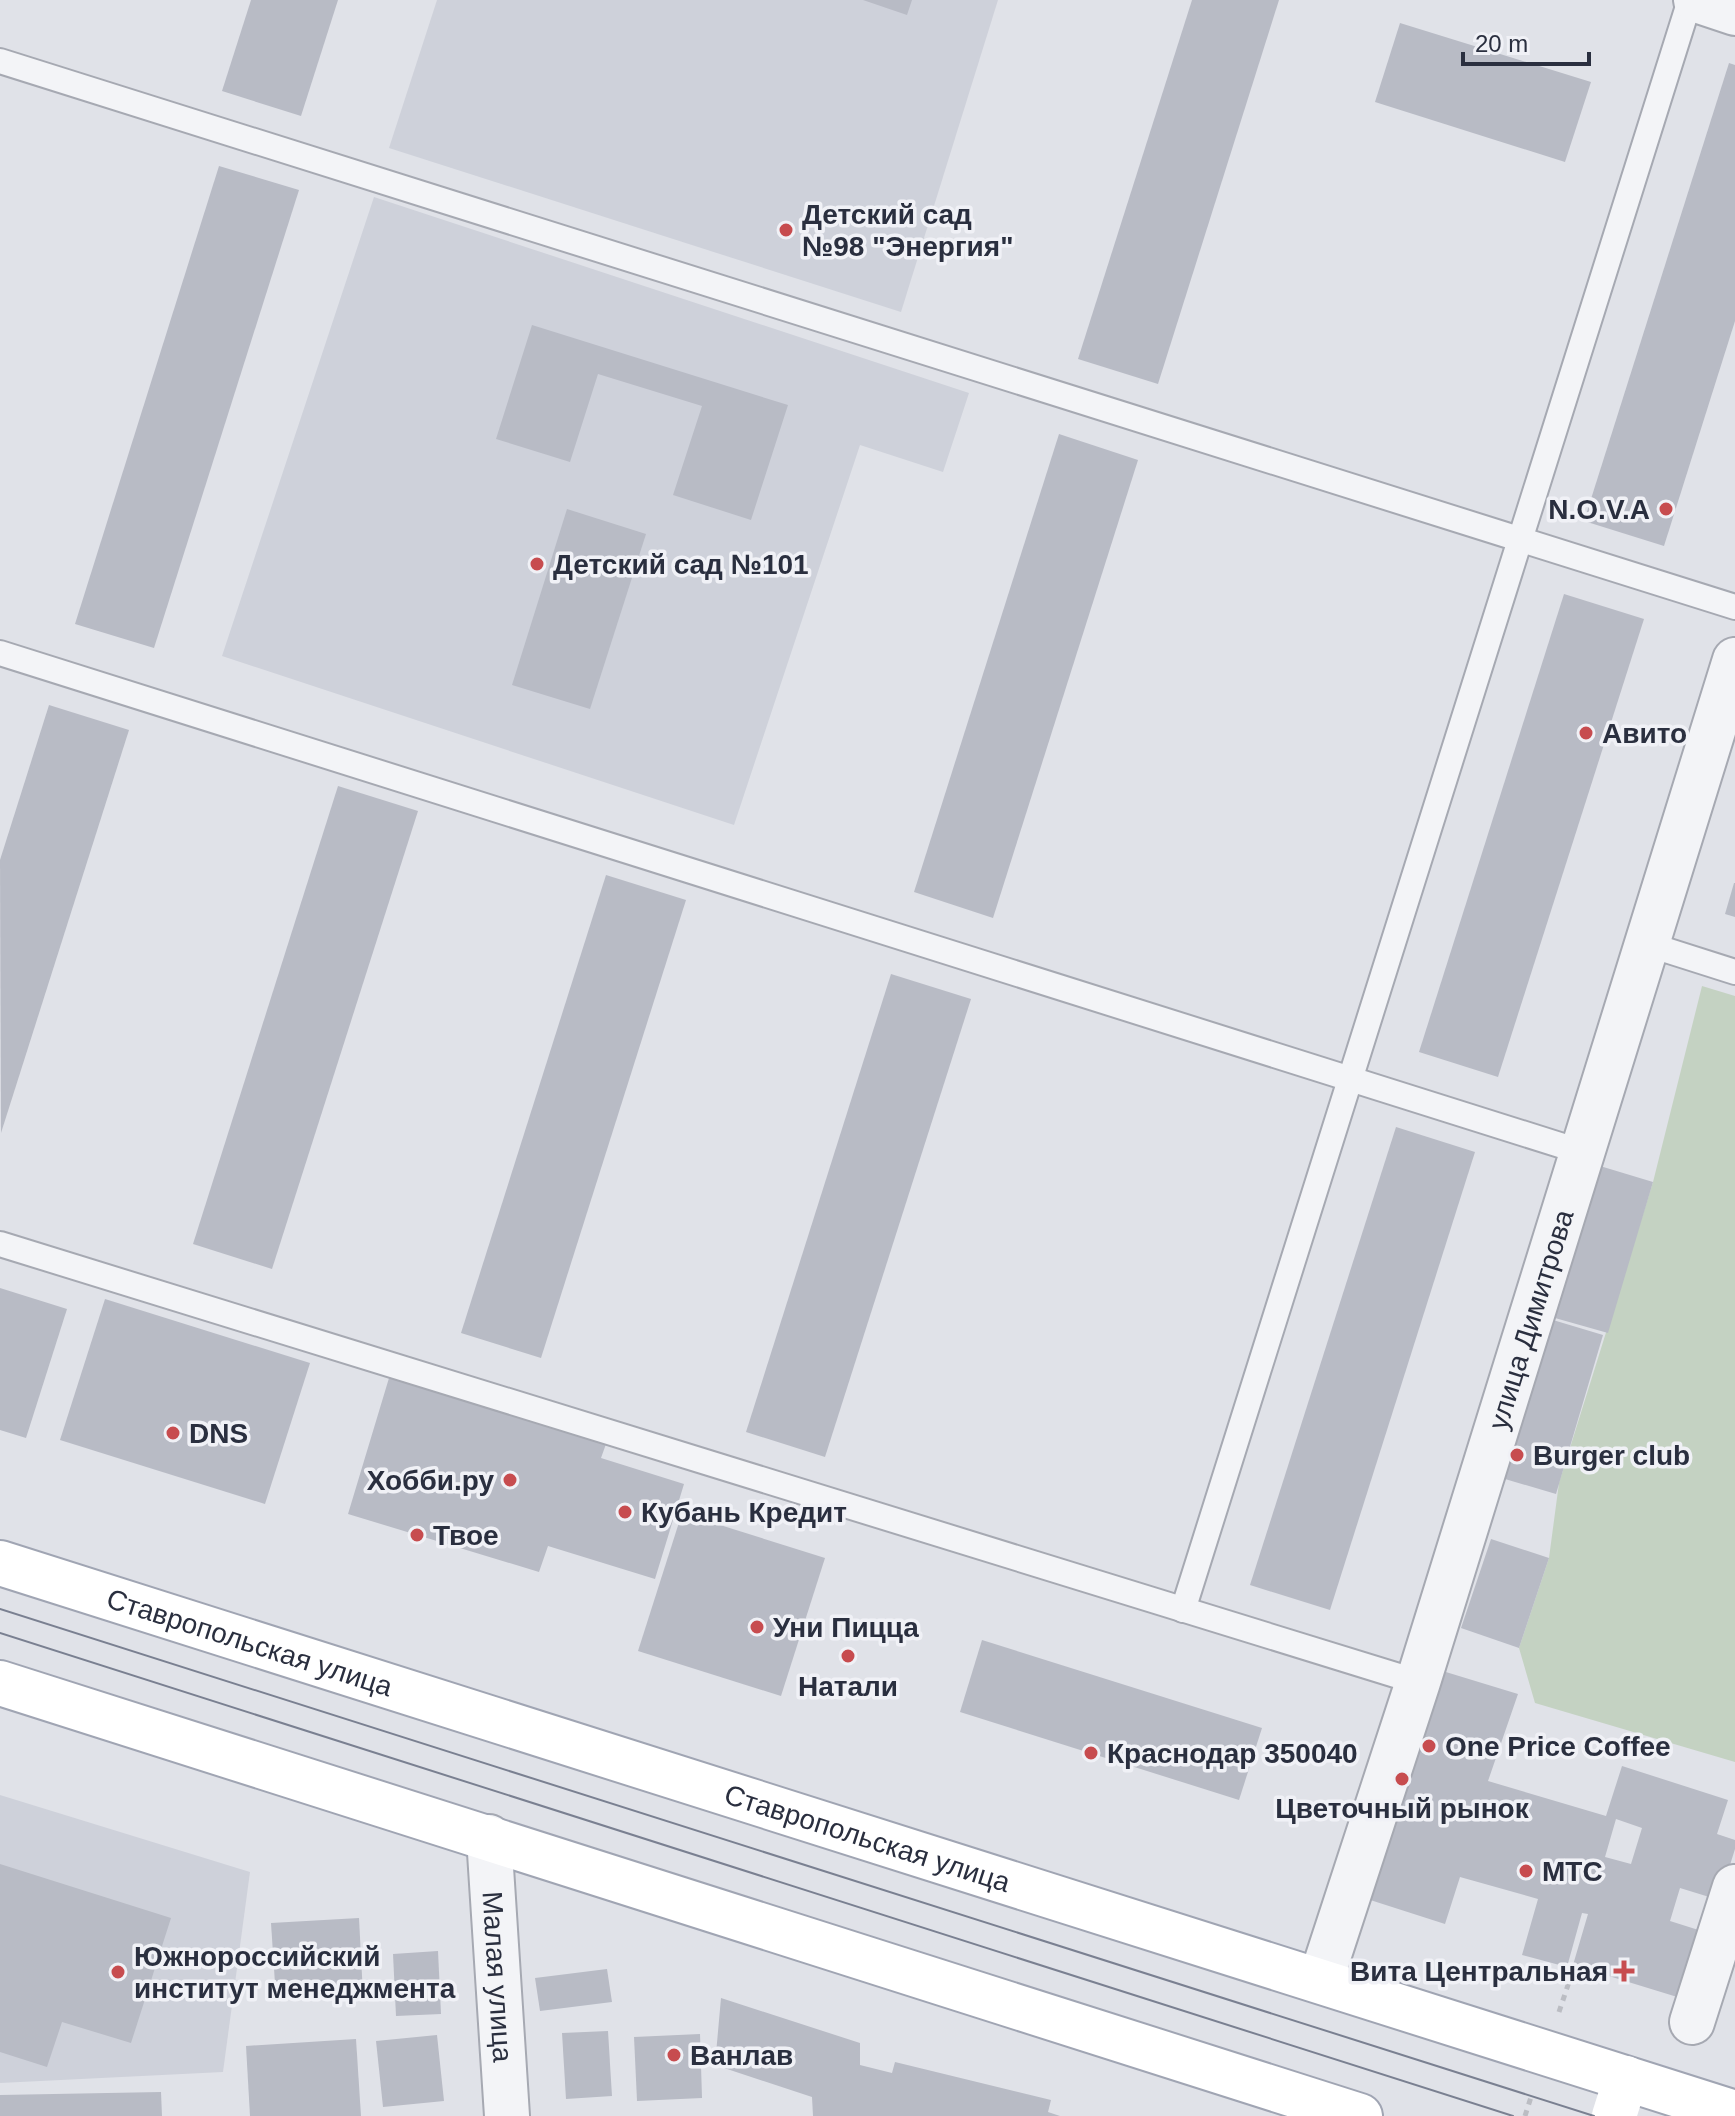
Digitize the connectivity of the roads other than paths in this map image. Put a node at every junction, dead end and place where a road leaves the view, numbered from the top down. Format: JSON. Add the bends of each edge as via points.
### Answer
{"nodes":[{"id":1,"x":1690,"y":0,"type":"edge"},
{"id":2,"x":1696,"y":0,"type":"edge"},
{"id":3,"x":1735,"y":13,"type":"edge"},
{"id":4,"x":0,"y":61,"type":"edge"},
{"id":5,"x":1522,"y":541,"type":"junction"},
{"id":6,"x":1735,"y":607,"type":"edge"},
{"id":7,"x":0,"y":653,"type":"edge"},
{"id":8,"x":1735,"y":660,"type":"edge"},
{"id":9,"x":1647,"y":944,"type":"junction"},
{"id":10,"x":1735,"y":972,"type":"edge"},
{"id":11,"x":1352,"y":1079,"type":"junction"},
{"id":12,"x":1582,"y":1152,"type":"junction"},
{"id":13,"x":0,"y":1244,"type":"edge"},
{"id":14,"x":0,"y":1563,"type":"edge"},
{"id":15,"x":1183,"y":1610,"type":"junction"},
{"id":16,"x":1418,"y":1682,"type":"junction"},
{"id":17,"x":0,"y":1683,"type":"edge"},
{"id":18,"x":489,"y":1837,"type":"junction"},
{"id":19,"x":1735,"y":1887,"type":"edge"},
{"id":20,"x":1321,"y":1979,"type":"junction"},
{"id":21,"x":1692,"y":2022,"type":"dead end"},
{"id":22,"x":1620,"y":2097,"type":"edge"},
{"id":23,"x":1314,"y":2109,"type":"edge"},
{"id":24,"x":1735,"y":2113,"type":"edge"},
{"id":25,"x":507,"y":2116,"type":"edge"},
{"id":26,"x":1360,"y":2116,"type":"edge"}],
"edges":[{"from":1,"to":5,"type":"lane"},
{"from":2,"to":3,"type":"street"},
{"from":4,"to":5,"type":"lane"},
{"from":5,"to":6,"type":"lane"},
{"from":5,"to":11,"type":"lane"},
{"from":7,"to":11,"type":"lane"},
{"from":8,"to":9,"type":"street","name":"улица Димитрова"},
{"from":9,"to":10,"type":"lane"},
{"from":9,"to":12,"type":"street","name":"улица Димитрова","via":[[1610,1093]]},
{"from":11,"to":12,"type":"lane"},
{"from":11,"to":15,"type":"lane"},
{"from":12,"to":16,"type":"street","name":"улица Димитрова"},
{"from":13,"to":15,"type":"lane"},
{"from":14,"to":20,"type":"main road","name":"Ставропольская улица"},
{"from":15,"to":16,"type":"lane"},
{"from":16,"to":20,"type":"street","name":"улица Димитрова"},
{"from":17,"to":18,"type":"main road"},
{"from":18,"to":23,"type":"main road"},
{"from":18,"to":25,"type":"street","name":"Малая улица"},
{"from":19,"to":21,"type":"street"},
{"from":20,"to":22,"type":"main road","name":"Ставропольская улица"},
{"from":22,"to":24,"type":"main road","name":"Ставропольская улица"},
{"from":23,"to":26,"type":"main road"}]}
